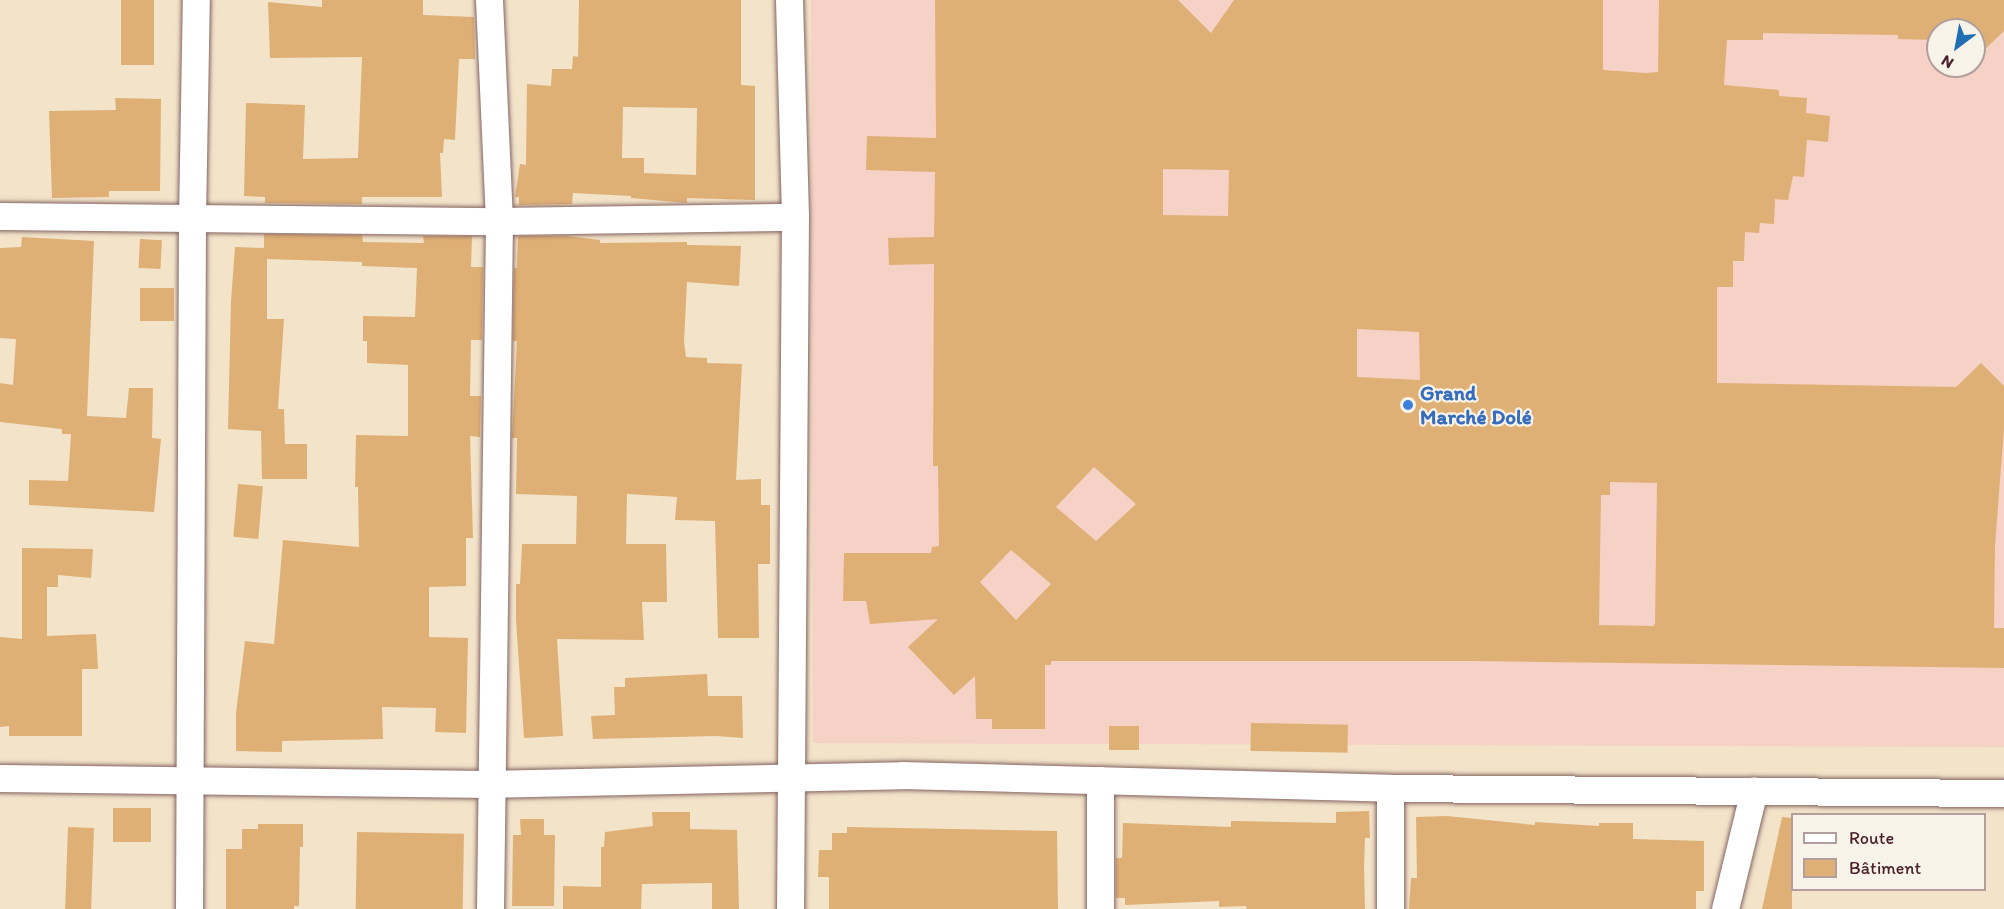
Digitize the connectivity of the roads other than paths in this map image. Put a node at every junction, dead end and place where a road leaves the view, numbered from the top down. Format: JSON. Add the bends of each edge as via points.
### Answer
{"nodes":[{"id":1,"x":196,"y":0,"type":"edge"},
{"id":2,"x":489,"y":0,"type":"edge"},
{"id":3,"x":789,"y":0,"type":"edge"},
{"id":4,"x":0,"y":216,"type":"edge"},
{"id":5,"x":795,"y":217,"type":"junction"},
{"id":6,"x":192,"y":219,"type":"junction"},
{"id":7,"x":499,"y":220,"type":"junction"},
{"id":8,"x":792,"y":777,"type":"junction"},
{"id":9,"x":0,"y":778,"type":"edge"},
{"id":10,"x":1100,"y":780,"type":"junction"},
{"id":11,"x":189,"y":781,"type":"junction"},
{"id":12,"x":489,"y":784,"type":"junction"},
{"id":13,"x":1390,"y":788,"type":"junction"},
{"id":14,"x":1754,"y":790,"type":"junction"},
{"id":15,"x":2004,"y":793,"type":"edge"},
{"id":16,"x":189,"y":909,"type":"edge"},
{"id":17,"x":490,"y":909,"type":"edge"},
{"id":18,"x":790,"y":909,"type":"edge"},
{"id":19,"x":1100,"y":909,"type":"edge"},
{"id":20,"x":1390,"y":909,"type":"edge"},
{"id":21,"x":1725,"y":909,"type":"edge"}],
"edges":[{"from":1,"to":6,"type":"street"},
{"from":2,"to":7,"type":"street"},
{"from":3,"to":5,"type":"street"},
{"from":4,"to":6,"type":"street"},
{"from":5,"to":7,"type":"street"},
{"from":5,"to":8,"type":"street"},
{"from":6,"to":7,"type":"street"},
{"from":6,"to":11,"type":"street"},
{"from":7,"to":12,"type":"street"},
{"from":8,"to":10,"type":"street","via":[[902,775]]},
{"from":8,"to":12,"type":"street"},
{"from":8,"to":18,"type":"street"},
{"from":9,"to":11,"type":"street"},
{"from":10,"to":13,"type":"street"},
{"from":10,"to":19,"type":"street"},
{"from":11,"to":12,"type":"street"},
{"from":11,"to":16,"type":"street"},
{"from":12,"to":17,"type":"street"},
{"from":13,"to":14,"type":"street"},
{"from":13,"to":20,"type":"street"},
{"from":14,"to":15,"type":"street"},
{"from":14,"to":21,"type":"street"}]}
